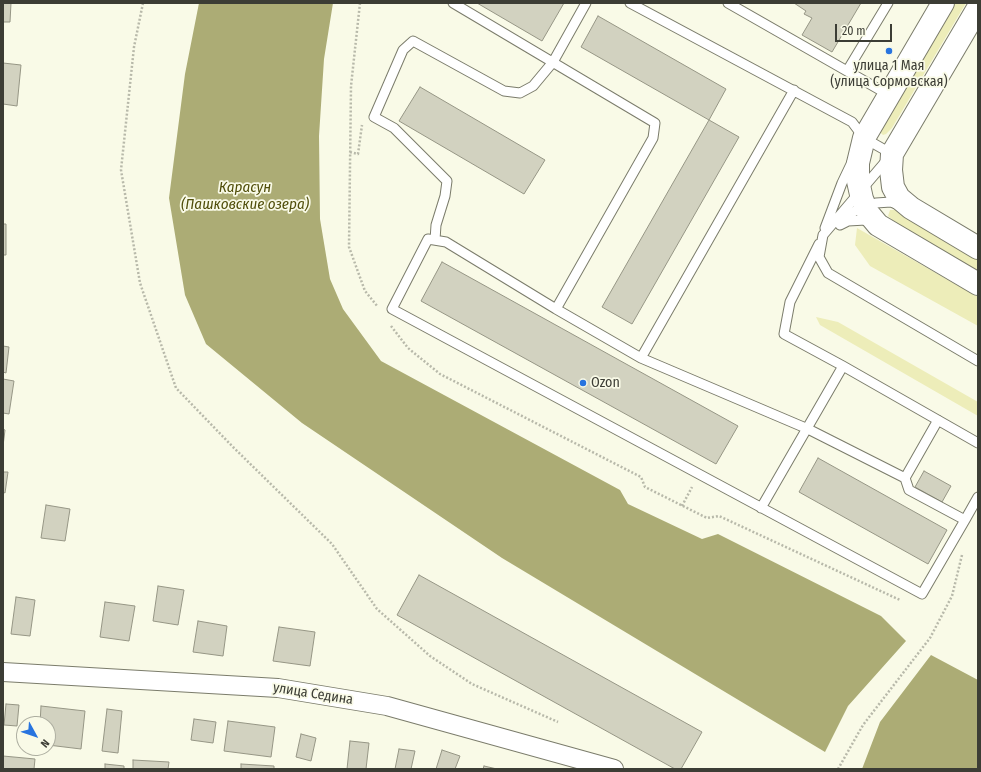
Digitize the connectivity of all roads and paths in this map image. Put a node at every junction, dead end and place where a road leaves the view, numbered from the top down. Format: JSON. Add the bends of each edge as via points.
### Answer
{"nodes":[{"id":1,"x":143,"y":3,"type":"edge"},
{"id":2,"x":360,"y":3,"type":"edge"},
{"id":3,"x":453,"y":3,"type":"edge"},
{"id":4,"x":586,"y":3,"type":"edge"},
{"id":5,"x":630,"y":3,"type":"edge"},
{"id":6,"x":728,"y":3,"type":"edge"},
{"id":7,"x":888,"y":3,"type":"edge"},
{"id":8,"x":943,"y":3,"type":"edge"},
{"id":9,"x":978,"y":8,"type":"edge"},
{"id":10,"x":553,"y":62,"type":"junction"},
{"id":11,"x":847,"y":71,"type":"junction"},
{"id":12,"x":794,"y":90,"type":"junction"},
{"id":13,"x":889,"y":95,"type":"junction"},
{"id":14,"x":374,"y":117,"type":"junction"},
{"id":15,"x":864,"y":138,"type":"junction"},
{"id":16,"x":350,"y":152,"type":"junction"},
{"id":17,"x":891,"y":162,"type":"junction"},
{"id":18,"x":863,"y":198,"type":"junction"},
{"id":19,"x":911,"y":208,"type":"junction"},
{"id":20,"x":878,"y":226,"type":"junction"},
{"id":21,"x":823,"y":235,"type":"junction"},
{"id":22,"x":435,"y":240,"type":"junction"},
{"id":23,"x":978,"y":248,"type":"edge"},
{"id":24,"x":978,"y":284,"type":"edge"},
{"id":25,"x":556,"y":309,"type":"junction"},
{"id":26,"x":380,"y":310,"type":"dead end"},
{"id":27,"x":389,"y":323,"type":"dead end"},
{"id":28,"x":641,"y":358,"type":"junction"},
{"id":29,"x":978,"y":361,"type":"edge"},
{"id":30,"x":843,"y":366,"type":"junction"},
{"id":31,"x":938,"y":420,"type":"junction"},
{"id":32,"x":808,"y":429,"type":"junction"},
{"id":33,"x":978,"y":443,"type":"edge"},
{"id":34,"x":905,"y":478,"type":"junction"},
{"id":35,"x":978,"y":497,"type":"edge"},
{"id":36,"x":761,"y":508,"type":"junction"},
{"id":37,"x":965,"y":520,"type":"junction"},
{"id":38,"x":962,"y":552,"type":"dead end"},
{"id":39,"x":922,"y":594,"type":"junction"},
{"id":40,"x":3,"y":672,"type":"edge"},
{"id":41,"x":558,"y":722,"type":"dead end"},
{"id":42,"x":614,"y":769,"type":"edge"},
{"id":43,"x":838,"y":769,"type":"edge"}],
"edges":[{"from":1,"to":41,"type":"path","via":[[134,47],[121,170],[140,283],[176,388],[332,544],[377,609],[430,656],[472,684]]},
{"from":2,"to":16,"type":"path","via":[[351,86]]},
{"from":3,"to":10,"type":"lane"},
{"from":4,"to":10,"type":"lane"},
{"from":5,"to":12,"type":"lane"},
{"from":6,"to":11,"type":"lane"},
{"from":7,"to":11,"type":"lane"},
{"from":8,"to":13,"type":"main road"},
{"from":9,"to":17,"type":"main road"},
{"from":10,"to":14,"type":"lane","via":[[533,86],[520,93],[509,92],[413,41],[403,50]]},
{"from":10,"to":25,"type":"lane","via":[[656,123],[653,138]]},
{"from":11,"to":13,"type":"lane"},
{"from":12,"to":15,"type":"lane","via":[[852,122]]},
{"from":12,"to":28,"type":"lane"},
{"from":13,"to":15,"type":"main road"},
{"from":14,"to":16,"type":"path","via":[[364,116],[358,154]]},
{"from":14,"to":22,"type":"lane","via":[[394,128],[447,181]]},
{"from":15,"to":17,"type":"lane"},
{"from":15,"to":18,"type":"main road","via":[[858,163],[858,181]]},
{"from":15,"to":21,"type":"lane","via":[[842,183]]},
{"from":16,"to":26,"type":"path","via":[[349,247],[366,291]]},
{"from":17,"to":18,"type":"lane"},
{"from":17,"to":19,"type":"main road","via":[[893,187],[899,198]]},
{"from":18,"to":19,"type":"lane","via":[[876,203],[891,202]]},
{"from":18,"to":20,"type":"main road"},
{"from":18,"to":21,"type":"lane"},
{"from":18,"to":21,"type":"lane"},
{"from":19,"to":23,"type":"main road"},
{"from":20,"to":21,"type":"lane","via":[[866,220],[848,221]]},
{"from":20,"to":24,"type":"main road"},
{"from":21,"to":29,"type":"lane","via":[[820,257],[828,274]]},
{"from":21,"to":30,"type":"lane","via":[[790,302],[784,334]]},
{"from":22,"to":25,"type":"lane","via":[[446,242]]},
{"from":22,"to":36,"type":"lane","via":[[428,239],[392,309]]},
{"from":25,"to":28,"type":"lane"},
{"from":27,"to":39,"type":"path","via":[[408,348],[440,374],[641,477],[645,487],[707,518],[719,516],[910,605],[916,603]]},
{"from":28,"to":32,"type":"lane"},
{"from":30,"to":31,"type":"lane"},
{"from":30,"to":32,"type":"lane"},
{"from":31,"to":33,"type":"lane"},
{"from":31,"to":34,"type":"lane"},
{"from":32,"to":34,"type":"lane"},
{"from":32,"to":36,"type":"lane"},
{"from":34,"to":37,"type":"lane","via":[[909,490]]},
{"from":35,"to":37,"type":"lane"},
{"from":36,"to":39,"type":"lane"},
{"from":37,"to":39,"type":"lane"},
{"from":38,"to":43,"type":"path","via":[[952,596],[930,638],[863,725]]},
{"from":40,"to":42,"type":"street","name":"улица Седина","via":[[278,688],[387,706]]}]}
